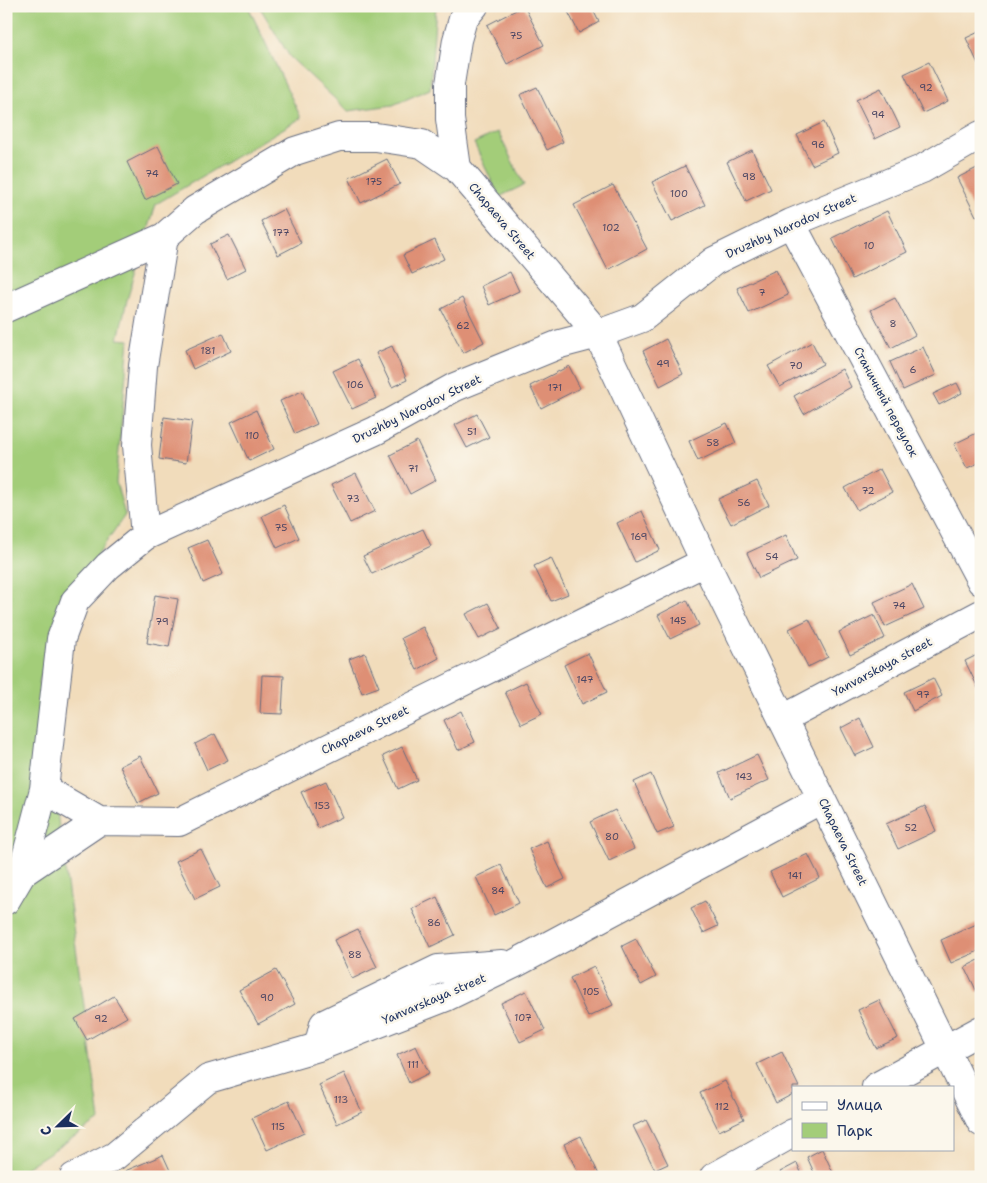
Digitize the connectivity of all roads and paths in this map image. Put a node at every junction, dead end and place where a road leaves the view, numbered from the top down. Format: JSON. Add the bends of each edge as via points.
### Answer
{"nodes":[{"id":1,"x":474,"y":6,"type":"edge"},
{"id":2,"x":981,"y":135,"type":"edge"},
{"id":3,"x":457,"y":168,"type":"junction"},
{"id":4,"x":791,"y":223,"type":"junction"},
{"id":5,"x":164,"y":237,"type":"junction"},
{"id":6,"x":6,"y":308,"type":"edge"},
{"id":7,"x":598,"y":334,"type":"junction"},
{"id":8,"x":145,"y":536,"type":"junction"},
{"id":9,"x":705,"y":562,"type":"junction"},
{"id":10,"x":981,"y":581,"type":"edge"},
{"id":11,"x":981,"y":614,"type":"edge"},
{"id":12,"x":783,"y":719,"type":"junction"},
{"id":13,"x":44,"y":789,"type":"junction"},
{"id":14,"x":822,"y":799,"type":"junction"},
{"id":15,"x":99,"y":821,"type":"junction"},
{"id":16,"x":22,"y":873,"type":"junction"},
{"id":17,"x":6,"y":900,"type":"edge"},
{"id":18,"x":981,"y":1030,"type":"edge"},
{"id":19,"x":945,"y":1048,"type":"junction"},
{"id":20,"x":878,"y":1086,"type":"edge"},
{"id":21,"x":981,"y":1122,"type":"edge"},
{"id":22,"x":792,"y":1134,"type":"edge"},
{"id":23,"x":74,"y":1177,"type":"edge"},
{"id":24,"x":714,"y":1177,"type":"edge"}],
"edges":[{"from":1,"to":3,"type":"street","via":[[463,19],[450,84],[450,119]]},
{"from":2,"to":4,"type":"street","name":"Druzhby Narodov Street","via":[[922,169]]},
{"from":3,"to":5,"type":"street","name":"Chapaeva Street","via":[[422,144],[376,136],[339,137],[294,151],[195,210]]},
{"from":3,"to":7,"type":"street","name":"Chapaeva Street"},
{"from":4,"to":7,"type":"street","name":"Druzhby Narodov Street","via":[[714,261],[642,318]]},
{"from":4,"to":10,"type":"street","name":"Станичный переулок"},
{"from":5,"to":6,"type":"street","name":"Chapaeva Street"},
{"from":5,"to":8,"type":"street","via":[[143,366],[136,445]]},
{"from":7,"to":8,"type":"street","name":"Druzhby Narodov Street","via":[[560,344],[455,388],[376,431]]},
{"from":7,"to":9,"type":"street","name":"Chapaeva Street"},
{"from":8,"to":13,"type":"street","name":"Druzhby Narodov Street","via":[[108,566],[75,601],[61,639]]},
{"from":9,"to":12,"type":"street","name":"Chapaeva Street"},
{"from":9,"to":15,"type":"street","name":"Chapaeva Street","via":[[179,822]]},
{"from":11,"to":12,"type":"street","name":"Yanvarskaya street"},
{"from":12,"to":14,"type":"street","name":"Chapaeva Street"},
{"from":13,"to":15,"type":"street"},
{"from":13,"to":16,"type":"street","name":"Druzhby Narodov Street"},
{"from":14,"to":19,"type":"street","name":"Chapaeva Street"},
{"from":14,"to":23,"type":"street","name":"Yanvarskaya street","via":[[446,997],[318,1047],[208,1079],[115,1156]]},
{"from":15,"to":16,"type":"street"},
{"from":16,"to":17,"type":"street"},
{"from":18,"to":19,"type":"street"},
{"from":19,"to":20,"type":"street"},
{"from":19,"to":21,"type":"street","name":"Chapaeva Street"},
{"from":22,"to":24,"type":"street"}]}
